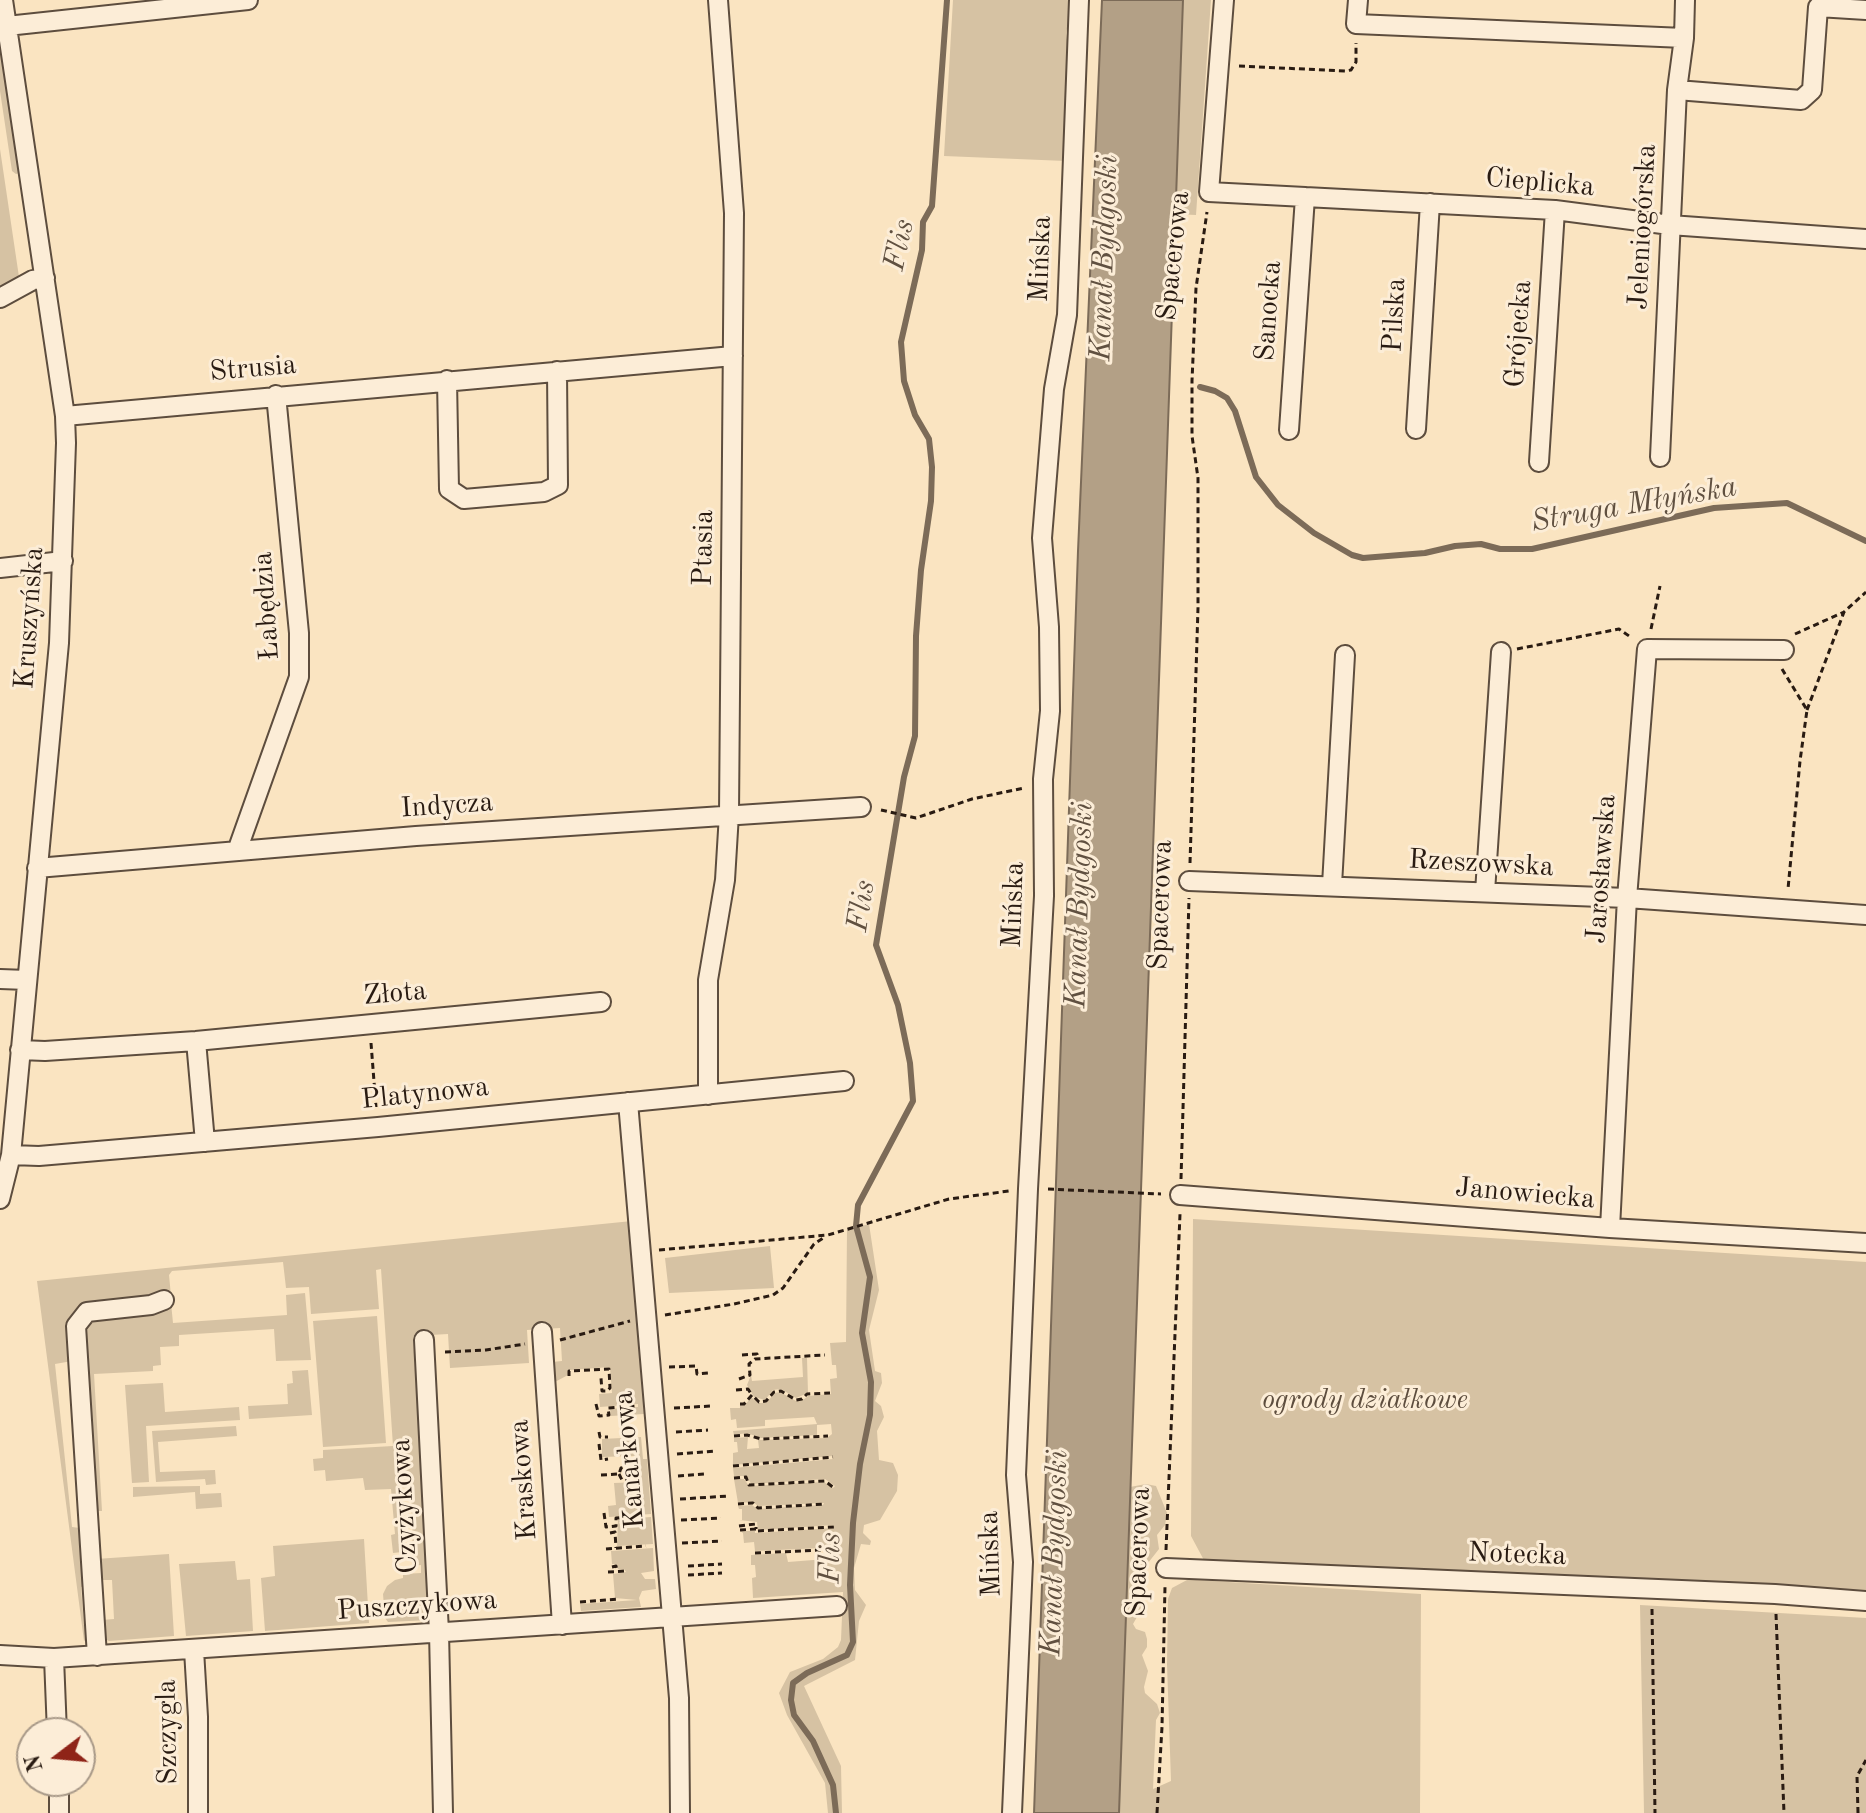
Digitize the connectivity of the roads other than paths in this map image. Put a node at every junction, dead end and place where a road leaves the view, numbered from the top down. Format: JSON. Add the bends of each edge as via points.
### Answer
{"nodes":[{"id":1,"x":3,"y":0,"type":"edge"},
{"id":2,"x":248,"y":0,"type":"edge"},
{"id":3,"x":718,"y":0,"type":"edge"},
{"id":4,"x":1079,"y":0,"type":"edge"},
{"id":5,"x":1224,"y":0,"type":"edge"},
{"id":6,"x":1358,"y":0,"type":"edge"},
{"id":7,"x":1685,"y":0,"type":"edge"},
{"id":8,"x":1866,"y":10,"type":"edge"},
{"id":9,"x":7,"y":26,"type":"junction"},
{"id":10,"x":1684,"y":38,"type":"junction"},
{"id":11,"x":1677,"y":90,"type":"junction"},
{"id":12,"x":1209,"y":192,"type":"joint"},
{"id":13,"x":1305,"y":197,"type":"junction"},
{"id":14,"x":1430,"y":203,"type":"junction"},
{"id":15,"x":1555,"y":210,"type":"junction"},
{"id":16,"x":1670,"y":225,"type":"junction"},
{"id":17,"x":1866,"y":239,"type":"edge"},
{"id":18,"x":45,"y":278,"type":"junction"},
{"id":19,"x":0,"y":298,"type":"edge"},
{"id":20,"x":733,"y":356,"type":"junction"},
{"id":21,"x":557,"y":371,"type":"junction"},
{"id":22,"x":447,"y":380,"type":"junction"},
{"id":23,"x":276,"y":395,"type":"junction"},
{"id":24,"x":65,"y":416,"type":"junction"},
{"id":25,"x":1416,"y":429,"type":"dead end"},
{"id":26,"x":1289,"y":430,"type":"dead end"},
{"id":27,"x":1660,"y":457,"type":"dead end"},
{"id":28,"x":1539,"y":462,"type":"dead end"},
{"id":29,"x":63,"y":561,"type":"junction"},
{"id":30,"x":0,"y":568,"type":"edge"},
{"id":31,"x":1777,"y":650,"type":"road end"},
{"id":32,"x":1501,"y":652,"type":"road end"},
{"id":33,"x":1345,"y":655,"type":"dead end"},
{"id":34,"x":861,"y":807,"type":"dead end"},
{"id":35,"x":729,"y":814,"type":"junction"},
{"id":36,"x":237,"y":851,"type":"junction"},
{"id":37,"x":37,"y":868,"type":"junction"},
{"id":38,"x":1189,"y":881,"type":"road end"},
{"id":39,"x":1332,"y":885,"type":"junction"},
{"id":40,"x":1485,"y":892,"type":"junction"},
{"id":41,"x":1627,"y":898,"type":"junction"},
{"id":42,"x":1866,"y":915,"type":"edge"},
{"id":43,"x":0,"y":979,"type":"edge"},
{"id":44,"x":27,"y":980,"type":"junction"},
{"id":45,"x":601,"y":1002,"type":"dead end"},
{"id":46,"x":196,"y":1041,"type":"junction"},
{"id":47,"x":20,"y":1050,"type":"junction"},
{"id":48,"x":844,"y":1081,"type":"dead end"},
{"id":49,"x":708,"y":1095,"type":"junction"},
{"id":50,"x":628,"y":1102,"type":"junction"},
{"id":51,"x":205,"y":1142,"type":"junction"},
{"id":52,"x":11,"y":1155,"type":"junction"},
{"id":53,"x":1180,"y":1195,"type":"road end"},
{"id":54,"x":0,"y":1199,"type":"edge"},
{"id":55,"x":1610,"y":1228,"type":"junction"},
{"id":56,"x":1866,"y":1243,"type":"edge"},
{"id":57,"x":164,"y":1300,"type":"dead end"},
{"id":58,"x":542,"y":1332,"type":"dead end"},
{"id":59,"x":424,"y":1340,"type":"dead end"},
{"id":60,"x":1166,"y":1568,"type":"road end"},
{"id":61,"x":1866,"y":1601,"type":"edge"},
{"id":62,"x":837,"y":1606,"type":"dead end"},
{"id":63,"x":672,"y":1616,"type":"junction"},
{"id":64,"x":562,"y":1625,"type":"junction"},
{"id":65,"x":439,"y":1632,"type":"junction"},
{"id":66,"x":194,"y":1650,"type":"junction"},
{"id":67,"x":0,"y":1655,"type":"edge"},
{"id":68,"x":97,"y":1656,"type":"junction"},
{"id":69,"x":54,"y":1658,"type":"junction"},
{"id":70,"x":56,"y":1717,"type":"edge"},
{"id":71,"x":198,"y":1813,"type":"edge"},
{"id":72,"x":443,"y":1813,"type":"edge"},
{"id":73,"x":680,"y":1813,"type":"edge"},
{"id":74,"x":1012,"y":1813,"type":"edge"}],
"edges":[{"from":1,"to":9,"type":"street","name":"Kruszyńska"},
{"from":2,"to":9,"type":"street"},
{"from":3,"to":20,"type":"street","name":"Ptasia","via":[[734,213]]},
{"from":4,"to":74,"type":"street","name":"Mińska","via":[[1067,315],[1054,389],[1043,513],[1050,695],[1016,1475],[1023,1562]]},
{"from":5,"to":12,"type":"street","name":"Spacerowa"},
{"from":6,"to":10,"type":"street","via":[[1356,24]]},
{"from":7,"to":10,"type":"street","name":"Jeleniogórska"},
{"from":8,"to":11,"type":"street","via":[[1818,7],[1812,90],[1801,100]]},
{"from":9,"to":18,"type":"street","name":"Kruszyńska"},
{"from":10,"to":11,"type":"street","name":"Jeleniogórska"},
{"from":11,"to":16,"type":"street","name":"Jeleniogórska"},
{"from":12,"to":13,"type":"street","name":"Cieplicka"},
{"from":13,"to":14,"type":"street","name":"Cieplicka"},
{"from":13,"to":26,"type":"street","name":"Sanocka"},
{"from":14,"to":15,"type":"street","name":"Cieplicka"},
{"from":14,"to":25,"type":"street","name":"Pilska"},
{"from":15,"to":16,"type":"street","name":"Cieplicka"},
{"from":15,"to":28,"type":"street","name":"Grójecka"},
{"from":16,"to":17,"type":"street","name":"Cieplicka"},
{"from":16,"to":27,"type":"street","name":"Jeleniogórska"},
{"from":18,"to":19,"type":"street"},
{"from":18,"to":24,"type":"street","name":"Kruszyńska"},
{"from":20,"to":21,"type":"street","name":"Strusia"},
{"from":20,"to":35,"type":"street","name":"Ptasia"},
{"from":21,"to":22,"type":"street","name":"Strusia"},
{"from":21,"to":22,"type":"street","via":[[558,485],[544,492],[477,498],[464,499],[449,489]]},
{"from":22,"to":23,"type":"street","name":"Strusia"},
{"from":23,"to":24,"type":"street","name":"Strusia"},
{"from":23,"to":36,"type":"street","name":"Łabędzia","via":[[299,677]]},
{"from":24,"to":29,"type":"street","name":"Kruszyńska"},
{"from":29,"to":30,"type":"street"},
{"from":29,"to":37,"type":"street","name":"Kruszyńska"},
{"from":31,"to":41,"type":"street","name":"Jarosławska","via":[[1647,649]]},
{"from":32,"to":40,"type":"street"},
{"from":33,"to":39,"type":"street"},
{"from":34,"to":35,"type":"street","name":"Indycza"},
{"from":35,"to":36,"type":"street","name":"Indycza"},
{"from":35,"to":49,"type":"street","name":"Ptasia","via":[[725,880],[708,980]]},
{"from":36,"to":37,"type":"street","name":"Indycza"},
{"from":37,"to":44,"type":"street","name":"Kruszyńska"},
{"from":38,"to":39,"type":"street","name":"Rzeszowska"},
{"from":39,"to":40,"type":"street","name":"Rzeszowska"},
{"from":40,"to":41,"type":"street","name":"Rzeszowska"},
{"from":41,"to":42,"type":"street","name":"Rzeszowska"},
{"from":41,"to":55,"type":"street","name":"Jarosławska"},
{"from":43,"to":44,"type":"street"},
{"from":44,"to":47,"type":"street","name":"Kruszyńska"},
{"from":45,"to":46,"type":"street","name":"Złota"},
{"from":46,"to":47,"type":"street","name":"Złota"},
{"from":46,"to":51,"type":"street"},
{"from":47,"to":52,"type":"street","name":"Kruszyńska"},
{"from":48,"to":49,"type":"street","name":"Platynowa"},
{"from":49,"to":50,"type":"street","name":"Platynowa"},
{"from":50,"to":51,"type":"street","name":"Platynowa"},
{"from":50,"to":63,"type":"street","name":"Kanarkowa"},
{"from":51,"to":52,"type":"street","name":"Platynowa"},
{"from":52,"to":54,"type":"street","name":"Kruszyńska"},
{"from":53,"to":55,"type":"street","name":"Janowiecka"},
{"from":55,"to":56,"type":"street","name":"Janowiecka"},
{"from":57,"to":68,"type":"street","via":[[87,1312],[76,1326]]},
{"from":58,"to":64,"type":"street","name":"Kraskowa"},
{"from":59,"to":65,"type":"street","name":"Czyżykowa"},
{"from":60,"to":61,"type":"street","name":"Notecka"},
{"from":62,"to":63,"type":"street","name":"Puszczykowa"},
{"from":63,"to":64,"type":"street","name":"Puszczykowa"},
{"from":63,"to":73,"type":"street","name":"Kanarkowa"},
{"from":64,"to":65,"type":"street","name":"Puszczykowa"},
{"from":65,"to":66,"type":"street","name":"Puszczykowa"},
{"from":65,"to":72,"type":"street","name":"Czyżykowa"},
{"from":66,"to":68,"type":"street","name":"Puszczykowa"},
{"from":66,"to":71,"type":"street","name":"Szczygla"},
{"from":67,"to":69,"type":"street","name":"Puszczykowa"},
{"from":68,"to":69,"type":"street","name":"Puszczykowa"},
{"from":69,"to":70,"type":"street"}]}
